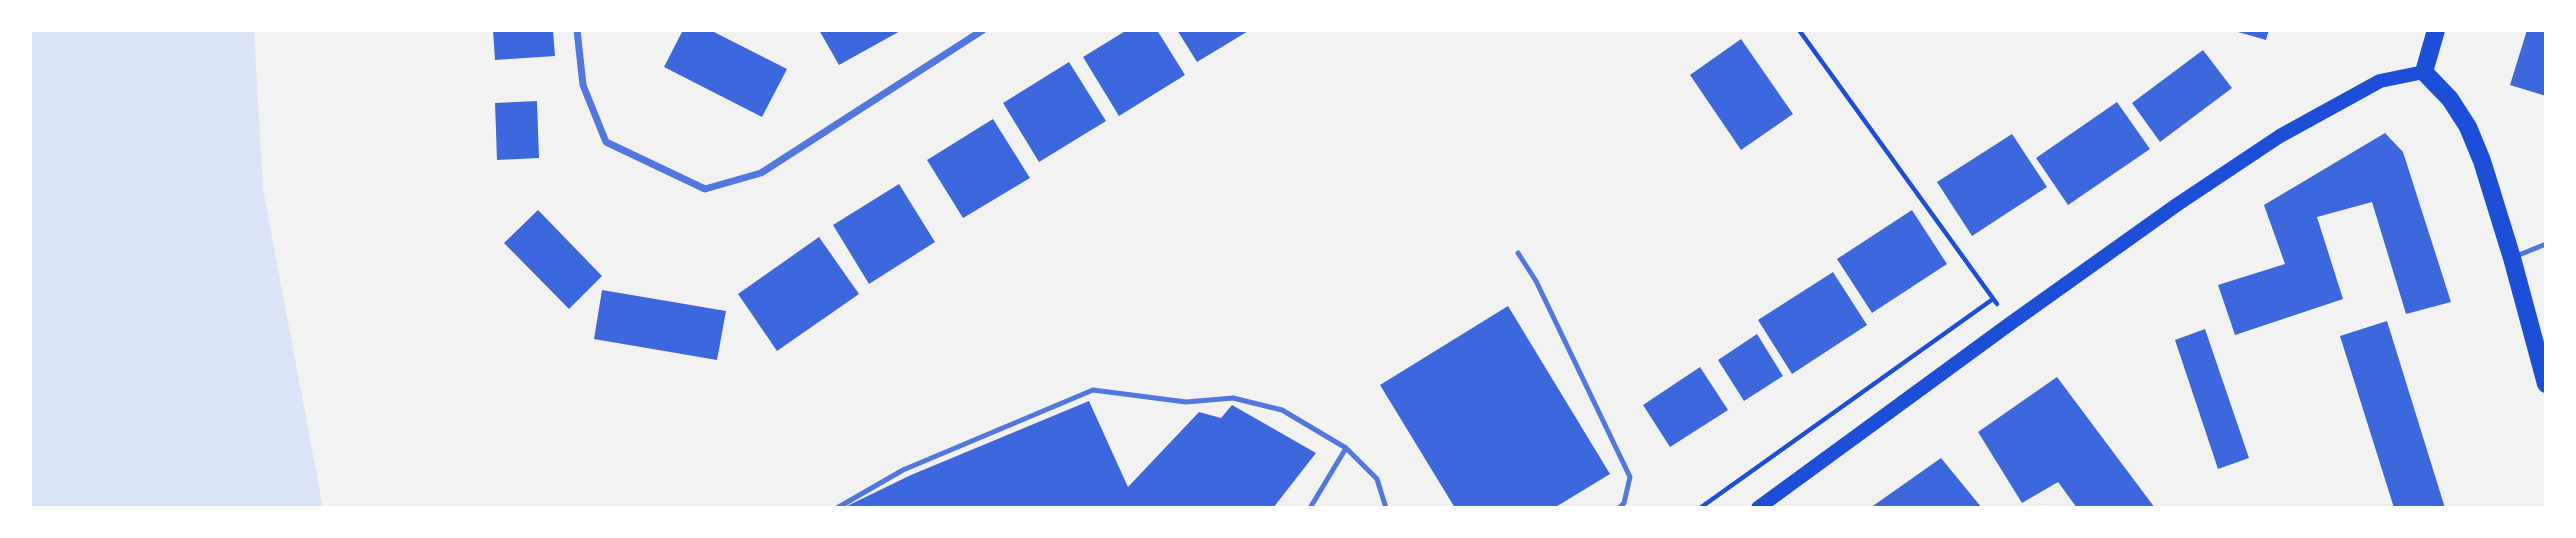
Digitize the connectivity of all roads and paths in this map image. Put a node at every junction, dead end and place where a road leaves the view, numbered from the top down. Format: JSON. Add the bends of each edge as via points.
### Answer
{"nodes":[{"id":1,"x":577,"y":30,"type":"edge"},
{"id":2,"x":983,"y":30,"type":"edge"},
{"id":3,"x":1799,"y":30,"type":"edge"},
{"id":4,"x":2436,"y":30,"type":"edge"},
{"id":5,"x":2424,"y":72,"type":"junction"},
{"id":6,"x":2546,"y":244,"type":"edge"},
{"id":7,"x":1518,"y":253,"type":"dead end"},
{"id":8,"x":2512,"y":258,"type":"junction"},
{"id":9,"x":1993,"y":299,"type":"junction"},
{"id":10,"x":2011,"y":323,"type":"junction"},
{"id":11,"x":2546,"y":384,"type":"edge"},
{"id":12,"x":1346,"y":448,"type":"junction"},
{"id":13,"x":837,"y":508,"type":"edge"},
{"id":14,"x":1310,"y":508,"type":"edge"},
{"id":15,"x":1386,"y":508,"type":"edge"},
{"id":16,"x":1619,"y":508,"type":"edge"},
{"id":17,"x":1700,"y":508,"type":"edge"},
{"id":18,"x":1758,"y":508,"type":"edge"}],
"edges":[{"from":1,"to":2,"type":"street","via":[[583,85],[606,142],[705,189],[761,173]]},
{"from":3,"to":9,"type":"path"},
{"from":4,"to":5,"type":"main road"},
{"from":5,"to":8,"type":"main road","via":[[2468,127]]},
{"from":5,"to":10,"type":"main road","via":[[2380,81],[2280,136]]},
{"from":6,"to":8,"type":"lane"},
{"from":7,"to":16,"type":"lane","via":[[1536,281],[1630,477]]},
{"from":8,"to":11,"type":"main road"},
{"from":9,"to":10,"type":"path"},
{"from":9,"to":17,"type":"path"},
{"from":10,"to":18,"type":"main road"},
{"from":12,"to":13,"type":"lane","via":[[1282,410],[1233,398],[1186,402],[1093,390],[903,470]]},
{"from":12,"to":14,"type":"lane"},
{"from":12,"to":15,"type":"lane","via":[[1377,479]]}]}
